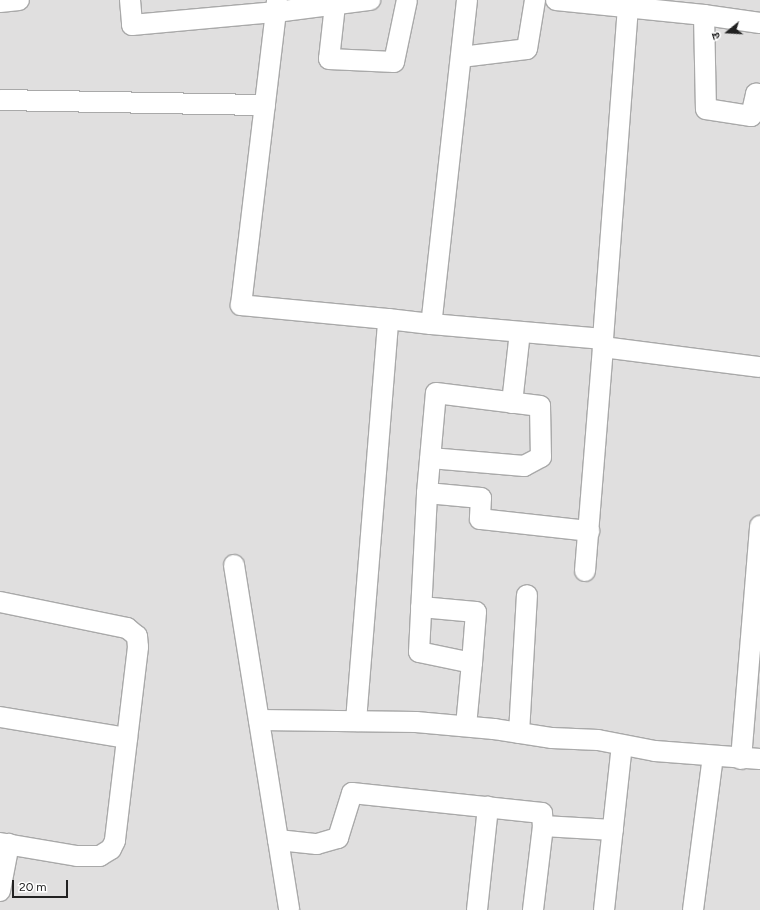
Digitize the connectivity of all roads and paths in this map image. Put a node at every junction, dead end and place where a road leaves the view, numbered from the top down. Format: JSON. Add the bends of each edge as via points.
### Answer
{"nodes":[{"id":1,"x":19,"y":0,"type":"edge"},
{"id":2,"x":130,"y":0,"type":"edge"},
{"id":3,"x":370,"y":0,"type":"edge"},
{"id":4,"x":407,"y":0,"type":"edge"},
{"id":5,"x":467,"y":0,"type":"edge"},
{"id":6,"x":535,"y":0,"type":"edge"},
{"id":7,"x":556,"y":0,"type":"edge"},
{"id":8,"x":0,"y":2,"type":"edge"},
{"id":9,"x":334,"y":5,"type":"junction"},
{"id":10,"x":655,"y":5,"type":"edge"},
{"id":11,"x":276,"y":6,"type":"edge"},
{"id":12,"x":628,"y":7,"type":"junction"},
{"id":13,"x":704,"y":14,"type":"junction"},
{"id":14,"x":760,"y":23,"type":"edge"},
{"id":15,"x":460,"y":57,"type":"junction"},
{"id":16,"x":760,"y":94,"type":"edge"},
{"id":17,"x":0,"y":100,"type":"edge"},
{"id":18,"x":265,"y":105,"type":"junction"},
{"id":19,"x":388,"y":319,"type":"junction"},
{"id":20,"x":431,"y":324,"type":"junction"},
{"id":21,"x":520,"y":332,"type":"junction"},
{"id":22,"x":603,"y":343,"type":"junction"},
{"id":23,"x":760,"y":367,"type":"edge"},
{"id":24,"x":512,"y":403,"type":"junction"},
{"id":25,"x":430,"y":458,"type":"junction"},
{"id":26,"x":427,"y":492,"type":"junction"},
{"id":27,"x":760,"y":526,"type":"edge"},
{"id":28,"x":589,"y":531,"type":"junction"},
{"id":29,"x":759,"y":548,"type":"edge"},
{"id":30,"x":234,"y":565,"type":"dead end"},
{"id":31,"x":585,"y":571,"type":"dead end"},
{"id":32,"x":527,"y":595,"type":"dead end"},
{"id":33,"x":0,"y":602,"type":"edge"},
{"id":34,"x":421,"y":607,"type":"junction"},
{"id":35,"x":756,"y":619,"type":"edge"},
{"id":36,"x":472,"y":663,"type":"junction"},
{"id":37,"x":754,"y":680,"type":"edge"},
{"id":38,"x":0,"y":717,"type":"edge"},
{"id":39,"x":259,"y":720,"type":"junction"},
{"id":40,"x":356,"y":721,"type":"junction"},
{"id":41,"x":466,"y":726,"type":"junction"},
{"id":42,"x":519,"y":733,"type":"junction"},
{"id":43,"x":127,"y":738,"type":"junction"},
{"id":44,"x":622,"y":745,"type":"junction"},
{"id":45,"x":713,"y":756,"type":"junction"},
{"id":46,"x":751,"y":759,"type":"edge"},
{"id":47,"x":488,"y":807,"type":"junction"},
{"id":48,"x":542,"y":826,"type":"junction"},
{"id":49,"x":613,"y":830,"type":"junction"},
{"id":50,"x":278,"y":840,"type":"junction"},
{"id":51,"x":4,"y":844,"type":"edge"},
{"id":52,"x":0,"y":891,"type":"edge"},
{"id":53,"x":289,"y":910,"type":"edge"},
{"id":54,"x":477,"y":910,"type":"edge"},
{"id":55,"x":533,"y":910,"type":"edge"},
{"id":56,"x":604,"y":910,"type":"edge"},
{"id":57,"x":692,"y":910,"type":"edge"}],
"edges":[{"from":1,"to":8,"type":"street"},
{"from":2,"to":11,"type":"street","via":[[132,25]]},
{"from":3,"to":9,"type":"street"},
{"from":4,"to":9,"type":"street","via":[[394,62],[329,59]]},
{"from":5,"to":15,"type":"street"},
{"from":6,"to":15,"type":"street","via":[[527,49]]},
{"from":7,"to":12,"type":"street"},
{"from":9,"to":11,"type":"street"},
{"from":10,"to":12,"type":"street"},
{"from":10,"to":13,"type":"street"},
{"from":11,"to":18,"type":"street"},
{"from":12,"to":22,"type":"street"},
{"from":13,"to":14,"type":"street"},
{"from":13,"to":16,"type":"street","via":[[706,109],[751,116],[756,94]]},
{"from":15,"to":20,"type":"street"},
{"from":17,"to":18,"type":"street"},
{"from":18,"to":19,"type":"street","via":[[241,305]]},
{"from":19,"to":20,"type":"street"},
{"from":19,"to":40,"type":"street"},
{"from":20,"to":21,"type":"street"},
{"from":21,"to":22,"type":"street"},
{"from":21,"to":24,"type":"street"},
{"from":22,"to":23,"type":"street"},
{"from":22,"to":28,"type":"street"},
{"from":24,"to":25,"type":"street","via":[[436,393]]},
{"from":24,"to":25,"type":"street","via":[[540,406],[541,457],[524,466]]},
{"from":25,"to":26,"type":"street"},
{"from":26,"to":28,"type":"street","via":[[481,498],[480,519]]},
{"from":26,"to":34,"type":"street"},
{"from":27,"to":29,"type":"street"},
{"from":28,"to":31,"type":"street"},
{"from":29,"to":35,"type":"street"},
{"from":30,"to":39,"type":"street"},
{"from":32,"to":42,"type":"street"},
{"from":33,"to":43,"type":"street","via":[[127,628],[137,636],[138,647]]},
{"from":34,"to":36,"type":"street","via":[[419,652]]},
{"from":34,"to":36,"type":"street","via":[[476,612]]},
{"from":35,"to":37,"type":"street"},
{"from":36,"to":41,"type":"street"},
{"from":37,"to":46,"type":"street"},
{"from":38,"to":43,"type":"street"},
{"from":39,"to":40,"type":"street"},
{"from":39,"to":50,"type":"street"},
{"from":40,"to":41,"type":"street"},
{"from":41,"to":42,"type":"street"},
{"from":42,"to":44,"type":"street","via":[[552,738],[598,740]]},
{"from":43,"to":51,"type":"street","via":[[115,841],[111,849],[100,856],[77,856]]},
{"from":44,"to":45,"type":"street"},
{"from":44,"to":49,"type":"street"},
{"from":45,"to":46,"type":"street"},
{"from":45,"to":57,"type":"street"},
{"from":47,"to":48,"type":"street","via":[[542,813]]},
{"from":47,"to":50,"type":"street","via":[[352,793],[338,838],[318,844]]},
{"from":47,"to":54,"type":"street"},
{"from":48,"to":49,"type":"street"},
{"from":48,"to":55,"type":"street"},
{"from":49,"to":56,"type":"street"},
{"from":50,"to":53,"type":"street"},
{"from":51,"to":52,"type":"street"}]}
